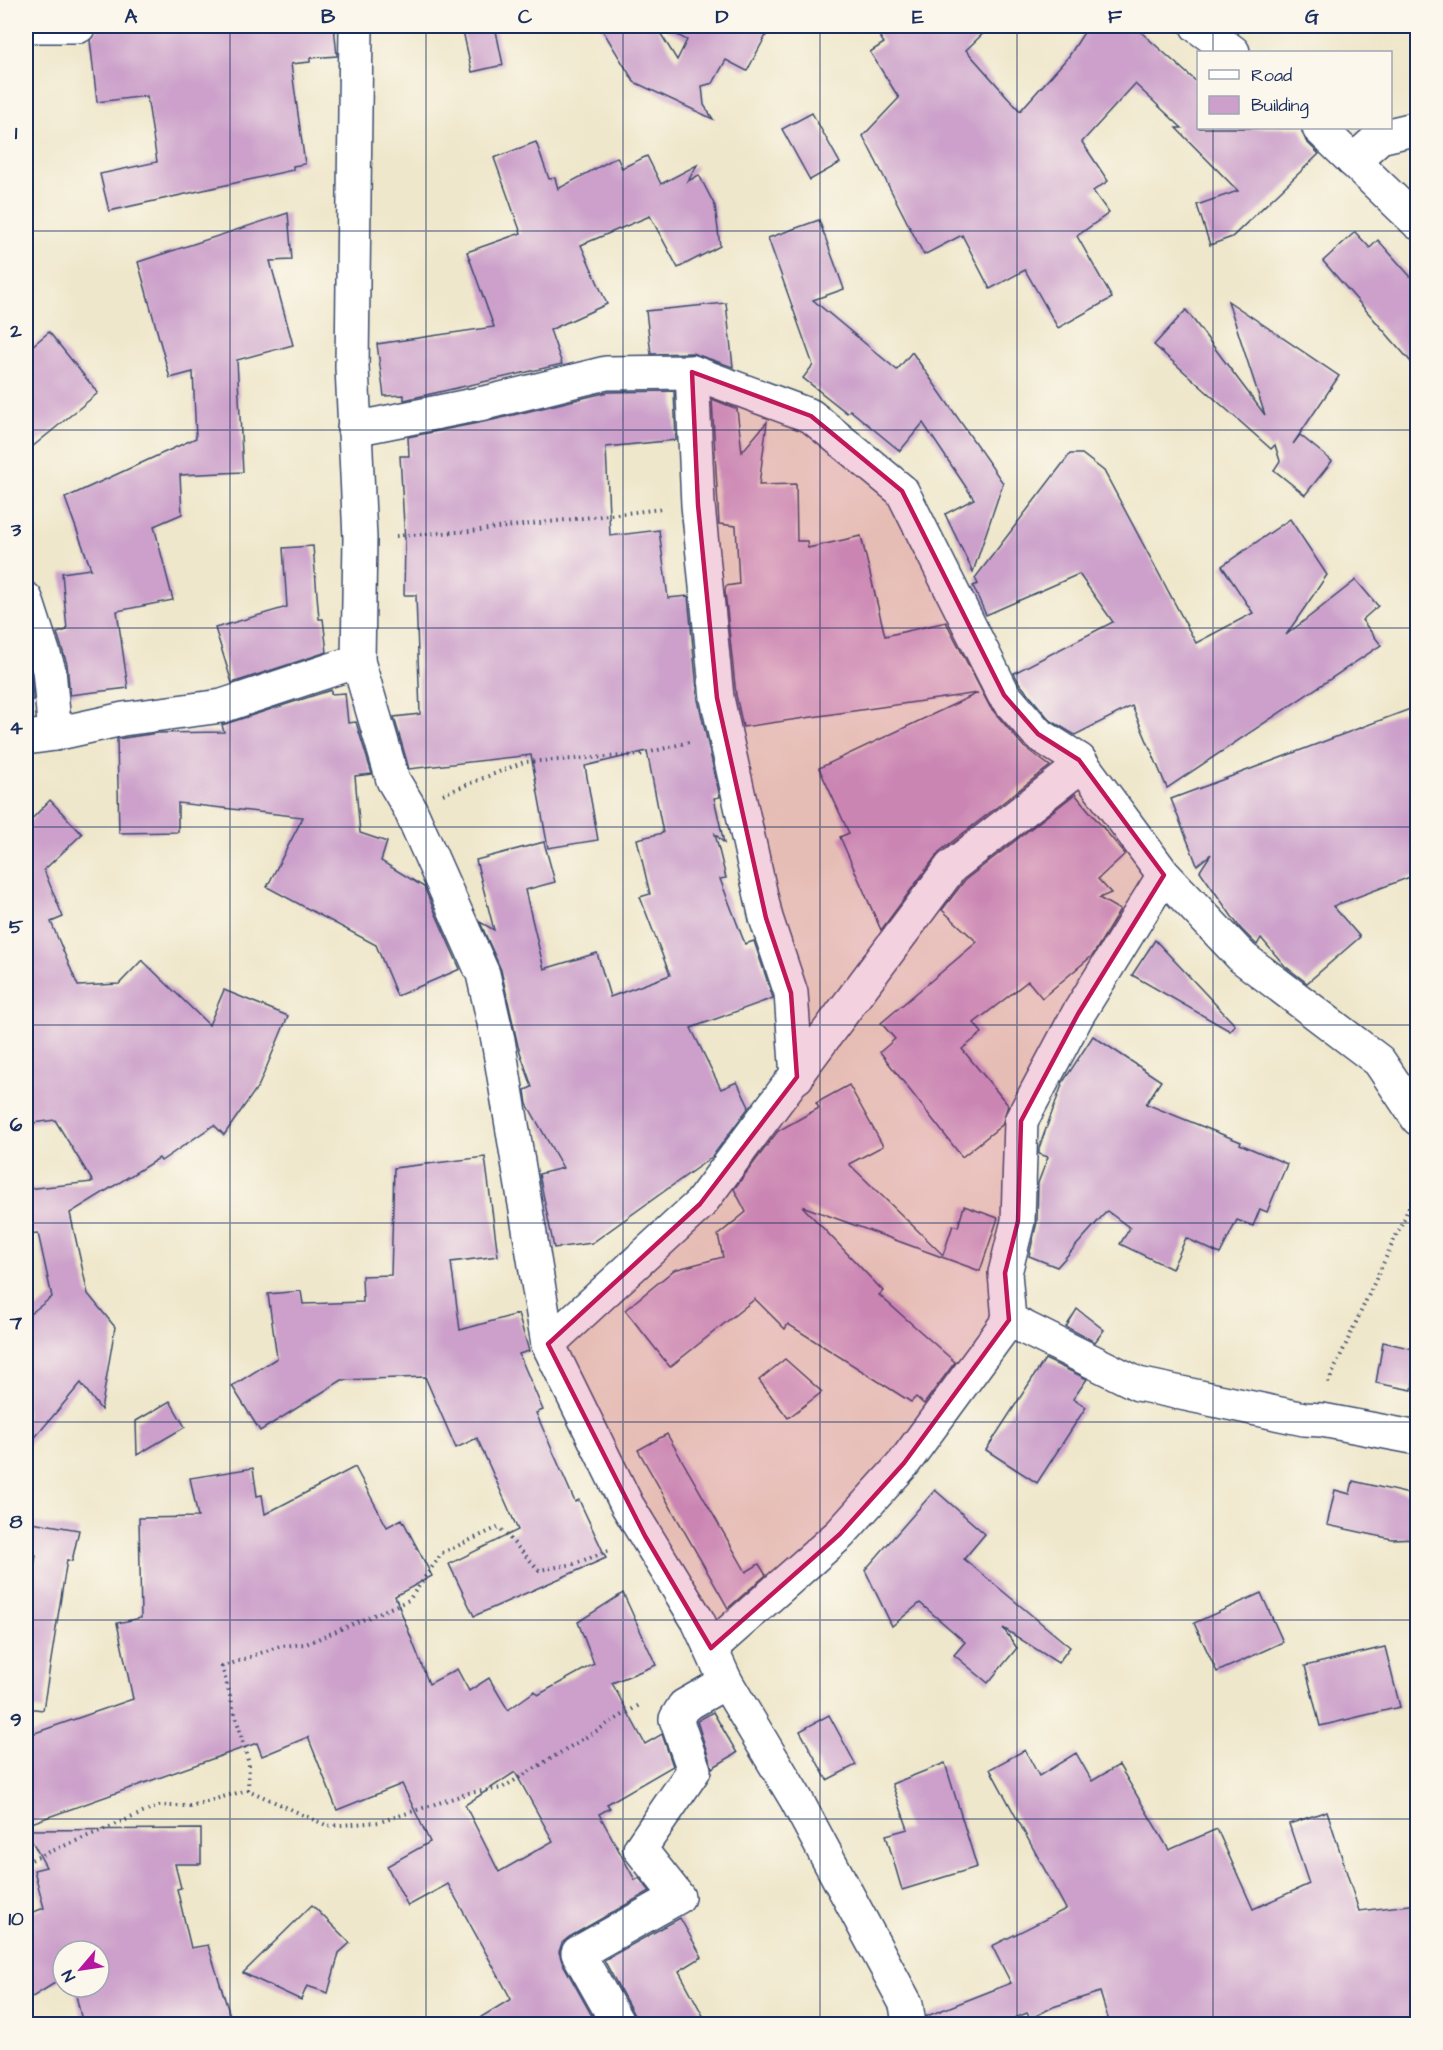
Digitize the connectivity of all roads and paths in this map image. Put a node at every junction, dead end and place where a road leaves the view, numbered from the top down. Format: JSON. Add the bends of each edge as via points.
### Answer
{"nodes":[{"id":1,"x":26,"y":26,"type":"edge"},
{"id":2,"x":79,"y":26,"type":"edge"},
{"id":3,"x":357,"y":26,"type":"edge"},
{"id":4,"x":1197,"y":26,"type":"edge"},
{"id":5,"x":1232,"y":51,"type":"edge"},
{"id":6,"x":1418,"y":128,"type":"edge"},
{"id":7,"x":1320,"y":129,"type":"edge"},
{"id":8,"x":1353,"y":161,"type":"junction"},
{"id":9,"x":1418,"y":223,"type":"edge"},
{"id":10,"x":692,"y":372,"type":"junction"},
{"id":11,"x":354,"y":429,"type":"junction"},
{"id":12,"x":698,"y":505,"type":"junction"},
{"id":13,"x":360,"y":538,"type":"junction"},
{"id":14,"x":26,"y":599,"type":"edge"},
{"id":15,"x":358,"y":661,"type":"junction"},
{"id":16,"x":724,"y":733,"type":"junction"},
{"id":17,"x":40,"y":736,"type":"edge"},
{"id":18,"x":1079,"y":760,"type":"junction"},
{"id":19,"x":409,"y":807,"type":"junction"},
{"id":20,"x":1164,"y":875,"type":"junction"},
{"id":21,"x":797,"y":1077,"type":"junction"},
{"id":22,"x":1418,"y":1119,"type":"edge"},
{"id":23,"x":1418,"y":1188,"type":"edge"},
{"id":24,"x":1009,"y":1320,"type":"junction"},
{"id":25,"x":548,"y":1344,"type":"junction"},
{"id":26,"x":1322,"y":1420,"type":"junction"},
{"id":27,"x":1418,"y":1438,"type":"edge"},
{"id":28,"x":645,"y":1536,"type":"junction"},
{"id":29,"x":711,"y":1648,"type":"junction"},
{"id":30,"x":726,"y":1682,"type":"junction"},
{"id":31,"x":646,"y":1700,"type":"dead end"},
{"id":32,"x":248,"y":1790,"type":"junction"},
{"id":33,"x":26,"y":1862,"type":"edge"},
{"id":34,"x":618,"y":2025,"type":"edge"},
{"id":35,"x":909,"y":2025,"type":"edge"}],
"edges":[{"from":1,"to":2,"type":"street"},
{"from":3,"to":11,"type":"street"},
{"from":4,"to":5,"type":"street"},
{"from":6,"to":8,"type":"street","via":[[1380,137]]},
{"from":7,"to":8,"type":"street"},
{"from":8,"to":9,"type":"street"},
{"from":10,"to":11,"type":"street","via":[[606,373]]},
{"from":10,"to":12,"type":"street"},
{"from":10,"to":18,"type":"street","via":[[811,416],[902,491],[1004,695],[1038,734]]},
{"from":11,"to":13,"type":"street"},
{"from":12,"to":13,"type":"path","via":[[471,531]]},
{"from":12,"to":16,"type":"street"},
{"from":13,"to":15,"type":"street"},
{"from":14,"to":17,"type":"street","via":[[49,670]]},
{"from":15,"to":17,"type":"street","via":[[222,706],[123,719]]},
{"from":15,"to":19,"type":"street","via":[[393,780]]},
{"from":16,"to":19,"type":"path","via":[[639,755],[524,762]]},
{"from":16,"to":21,"type":"street","via":[[766,918],[791,993]]},
{"from":18,"to":20,"type":"street"},
{"from":18,"to":21,"type":"street","via":[[1073,772],[951,867]]},
{"from":19,"to":25,"type":"street","via":[[483,974],[498,1040]]},
{"from":20,"to":22,"type":"street","via":[[1243,958],[1379,1061]]},
{"from":20,"to":24,"type":"street","via":[[1078,1014],[1021,1121],[1018,1221],[1005,1273]]},
{"from":21,"to":25,"type":"street","via":[[700,1204]]},
{"from":23,"to":26,"type":"path","via":[[1322,1398]]},
{"from":24,"to":26,"type":"street","via":[[1138,1384]]},
{"from":24,"to":29,"type":"street","via":[[904,1463],[840,1534]]},
{"from":25,"to":28,"type":"street"},
{"from":26,"to":27,"type":"street"},
{"from":28,"to":29,"type":"street"},
{"from":28,"to":32,"type":"path","via":[[574,1564],[538,1570],[499,1527],[442,1553],[408,1600],[306,1644],[280,1646],[222,1667],[249,1764]]},
{"from":29,"to":30,"type":"street"},
{"from":30,"to":34,"type":"street","via":[[684,1706],[676,1719],[694,1770],[640,1849],[678,1897],[578,1953]]},
{"from":30,"to":35,"type":"street","via":[[796,1799],[906,2004]]},
{"from":31,"to":32,"type":"path","via":[[502,1788],[469,1794],[380,1822],[328,1826]]},
{"from":32,"to":33,"type":"path","via":[[190,1806],[159,1806]]}]}
